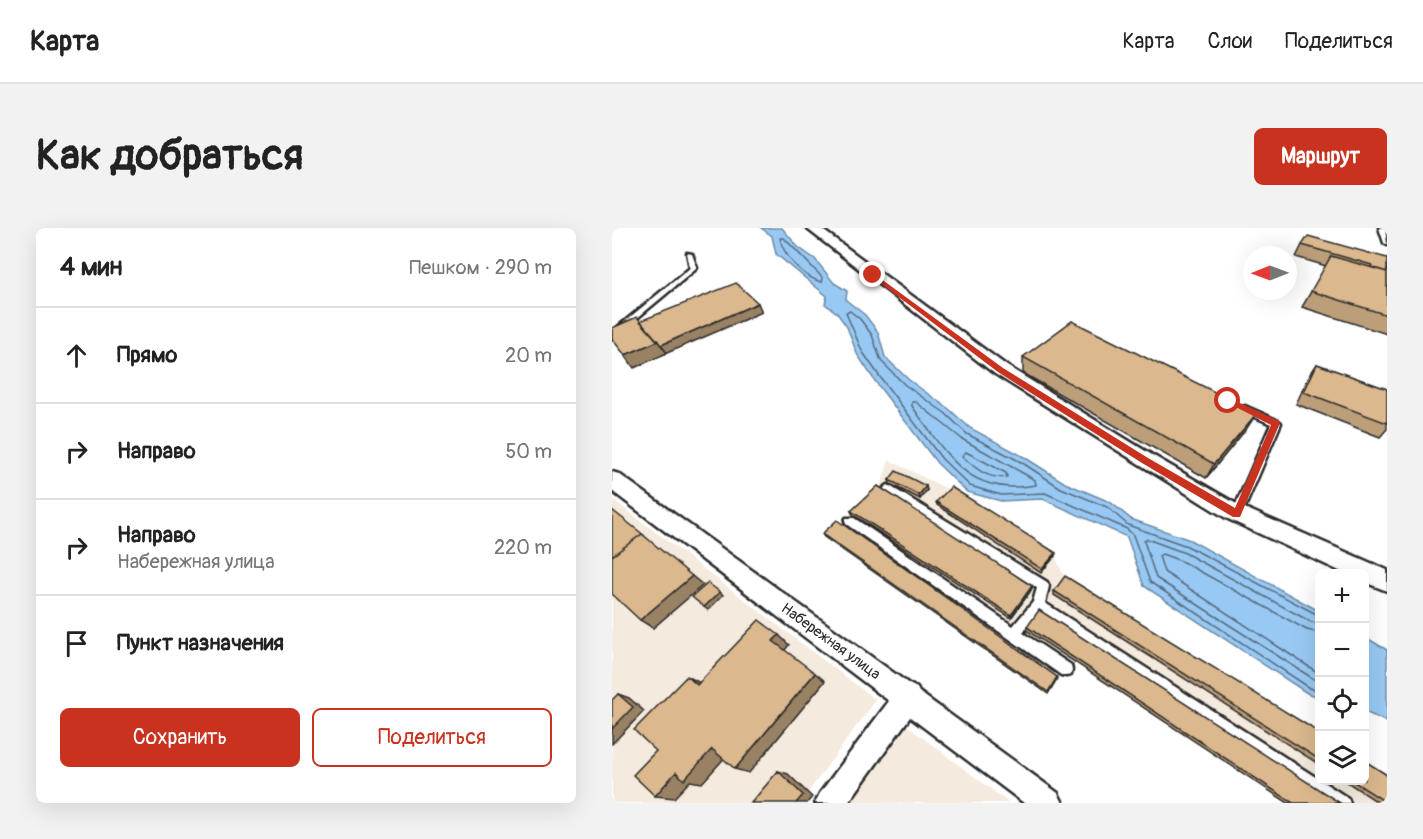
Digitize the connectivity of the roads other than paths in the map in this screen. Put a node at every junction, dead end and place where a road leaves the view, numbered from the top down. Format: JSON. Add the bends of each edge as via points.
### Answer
{"nodes":[{"id":1,"x":812,"y":228,"type":"edge"},
{"id":2,"x":1382,"y":228,"type":"edge"},
{"id":3,"x":1387,"y":243,"type":"edge"},
{"id":4,"x":689,"y":254,"type":"dead end"},
{"id":5,"x":612,"y":337,"type":"edge"},
{"id":6,"x":1238,"y":405,"type":"edge"},
{"id":7,"x":612,"y":480,"type":"edge"},
{"id":8,"x":888,"y":489,"type":"edge"},
{"id":9,"x":1237,"y":514,"type":"junction"},
{"id":10,"x":850,"y":521,"type":"dead end"},
{"id":11,"x":1387,"y":581,"type":"edge"},
{"id":12,"x":1038,"y":605,"type":"junction"},
{"id":13,"x":1014,"y":634,"type":"junction"},
{"id":14,"x":1066,"y":670,"type":"dead end"},
{"id":15,"x":908,"y":697,"type":"junction"},
{"id":16,"x":830,"y":803,"type":"edge"},
{"id":17,"x":1048,"y":803,"type":"edge"},
{"id":18,"x":1343,"y":803,"type":"edge"}],
"edges":[{"from":1,"to":9,"type":"street","via":[[1001,370]]},
{"from":2,"to":3,"type":"lane"},
{"from":4,"to":5,"type":"lane","via":[[694,268]]},
{"from":6,"to":9,"type":"lane","via":[[1276,423]]},
{"from":7,"to":15,"type":"street","name":"Набережная улица"},
{"from":8,"to":12,"type":"lane","via":[[1043,586]]},
{"from":9,"to":11,"type":"street"},
{"from":10,"to":13,"type":"lane"},
{"from":12,"to":13,"type":"lane"},
{"from":12,"to":18,"type":"lane"},
{"from":13,"to":14,"type":"lane"},
{"from":15,"to":16,"type":"street"},
{"from":15,"to":17,"type":"street","name":"Набережная улица"}]}
